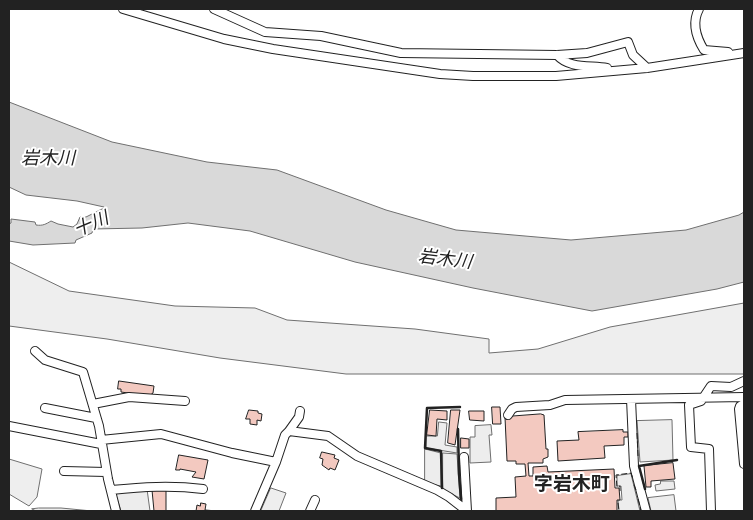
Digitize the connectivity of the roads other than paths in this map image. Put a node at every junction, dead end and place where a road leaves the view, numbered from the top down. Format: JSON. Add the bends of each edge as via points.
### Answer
{"nodes":[{"id":1,"x":123,"y":9,"type":"edge"},
{"id":2,"x":214,"y":9,"type":"edge"},
{"id":3,"x":699,"y":9,"type":"edge"},
{"id":4,"x":587,"y":53,"type":"junction"},
{"id":5,"x":741,"y":53,"type":"edge"},
{"id":6,"x":557,"y":55,"type":"junction"},
{"id":7,"x":593,"y":66,"type":"junction"},
{"id":8,"x":647,"y":68,"type":"junction"},
{"id":9,"x":613,"y":71,"type":"junction"},
{"id":10,"x":35,"y":351,"type":"dead end"},
{"id":11,"x":744,"y":381,"type":"edge"},
{"id":12,"x":702,"y":397,"type":"junction"},
{"id":13,"x":744,"y":397,"type":"edge"},
{"id":14,"x":631,"y":399,"type":"junction"},
{"id":15,"x":185,"y":402,"type":"dead end"},
{"id":16,"x":93,"y":404,"type":"junction"},
{"id":17,"x":744,"y":404,"type":"edge"},
{"id":18,"x":44,"y":408,"type":"dead end"},
{"id":19,"x":300,"y":411,"type":"dead end"},
{"id":20,"x":508,"y":415,"type":"dead end"},
{"id":21,"x":96,"y":418,"type":"junction"},
{"id":22,"x":9,"y":426,"type":"edge"},
{"id":23,"x":289,"y":431,"type":"junction"},
{"id":24,"x":101,"y":442,"type":"junction"},
{"id":25,"x":464,"y":457,"type":"dead end"},
{"id":26,"x":276,"y":462,"type":"junction"},
{"id":27,"x":744,"y":464,"type":"edge"},
{"id":28,"x":64,"y":470,"type":"dead end"},
{"id":29,"x":106,"y":472,"type":"junction"},
{"id":30,"x":203,"y":489,"type":"dead end"},
{"id":31,"x":110,"y":490,"type":"junction"},
{"id":32,"x":315,"y":500,"type":"dead end"},
{"id":33,"x":116,"y":511,"type":"edge"},
{"id":34,"x":255,"y":511,"type":"edge"},
{"id":35,"x":310,"y":511,"type":"edge"},
{"id":36,"x":467,"y":511,"type":"edge"},
{"id":37,"x":646,"y":511,"type":"edge"},
{"id":38,"x":711,"y":511,"type":"edge"}],
"edges":[{"from":1,"to":9,"type":"street","via":[[224,39],[440,74],[556,76]]},
{"from":2,"to":6,"type":"street","via":[[264,32],[320,36],[401,53]]},
{"from":3,"to":5,"type":"street","via":[[695,18],[704,50]]},
{"from":4,"to":6,"type":"street"},
{"from":4,"to":7,"type":"street"},
{"from":4,"to":8,"type":"street","via":[[628,42],[633,55]]},
{"from":5,"to":8,"type":"street"},
{"from":6,"to":7,"type":"street","via":[[572,64]]},
{"from":7,"to":9,"type":"street"},
{"from":8,"to":9,"type":"street"},
{"from":10,"to":16,"type":"street","via":[[44,360],[83,372]]},
{"from":11,"to":12,"type":"street","via":[[731,386],[711,386]]},
{"from":12,"to":13,"type":"street"},
{"from":12,"to":14,"type":"street"},
{"from":12,"to":38,"type":"street","via":[[689,406],[691,447],[709,449]]},
{"from":14,"to":20,"type":"street","via":[[565,400],[542,406],[516,407]]},
{"from":14,"to":37,"type":"street","via":[[634,466]]},
{"from":15,"to":16,"type":"street","via":[[129,397]]},
{"from":16,"to":21,"type":"street"},
{"from":17,"to":27,"type":"street","via":[[739,409]]},
{"from":18,"to":21,"type":"street"},
{"from":19,"to":23,"type":"street"},
{"from":21,"to":24,"type":"street"},
{"from":22,"to":24,"type":"street"},
{"from":23,"to":26,"type":"street"},
{"from":23,"to":36,"type":"street","via":[[328,436],[357,456],[437,490]]},
{"from":24,"to":26,"type":"street","via":[[161,434]]},
{"from":24,"to":29,"type":"street"},
{"from":25,"to":36,"type":"street"},
{"from":26,"to":34,"type":"street"},
{"from":28,"to":29,"type":"street"},
{"from":29,"to":31,"type":"street"},
{"from":30,"to":31,"type":"street","via":[[149,486]]},
{"from":31,"to":33,"type":"street"},
{"from":32,"to":35,"type":"street"}]}
